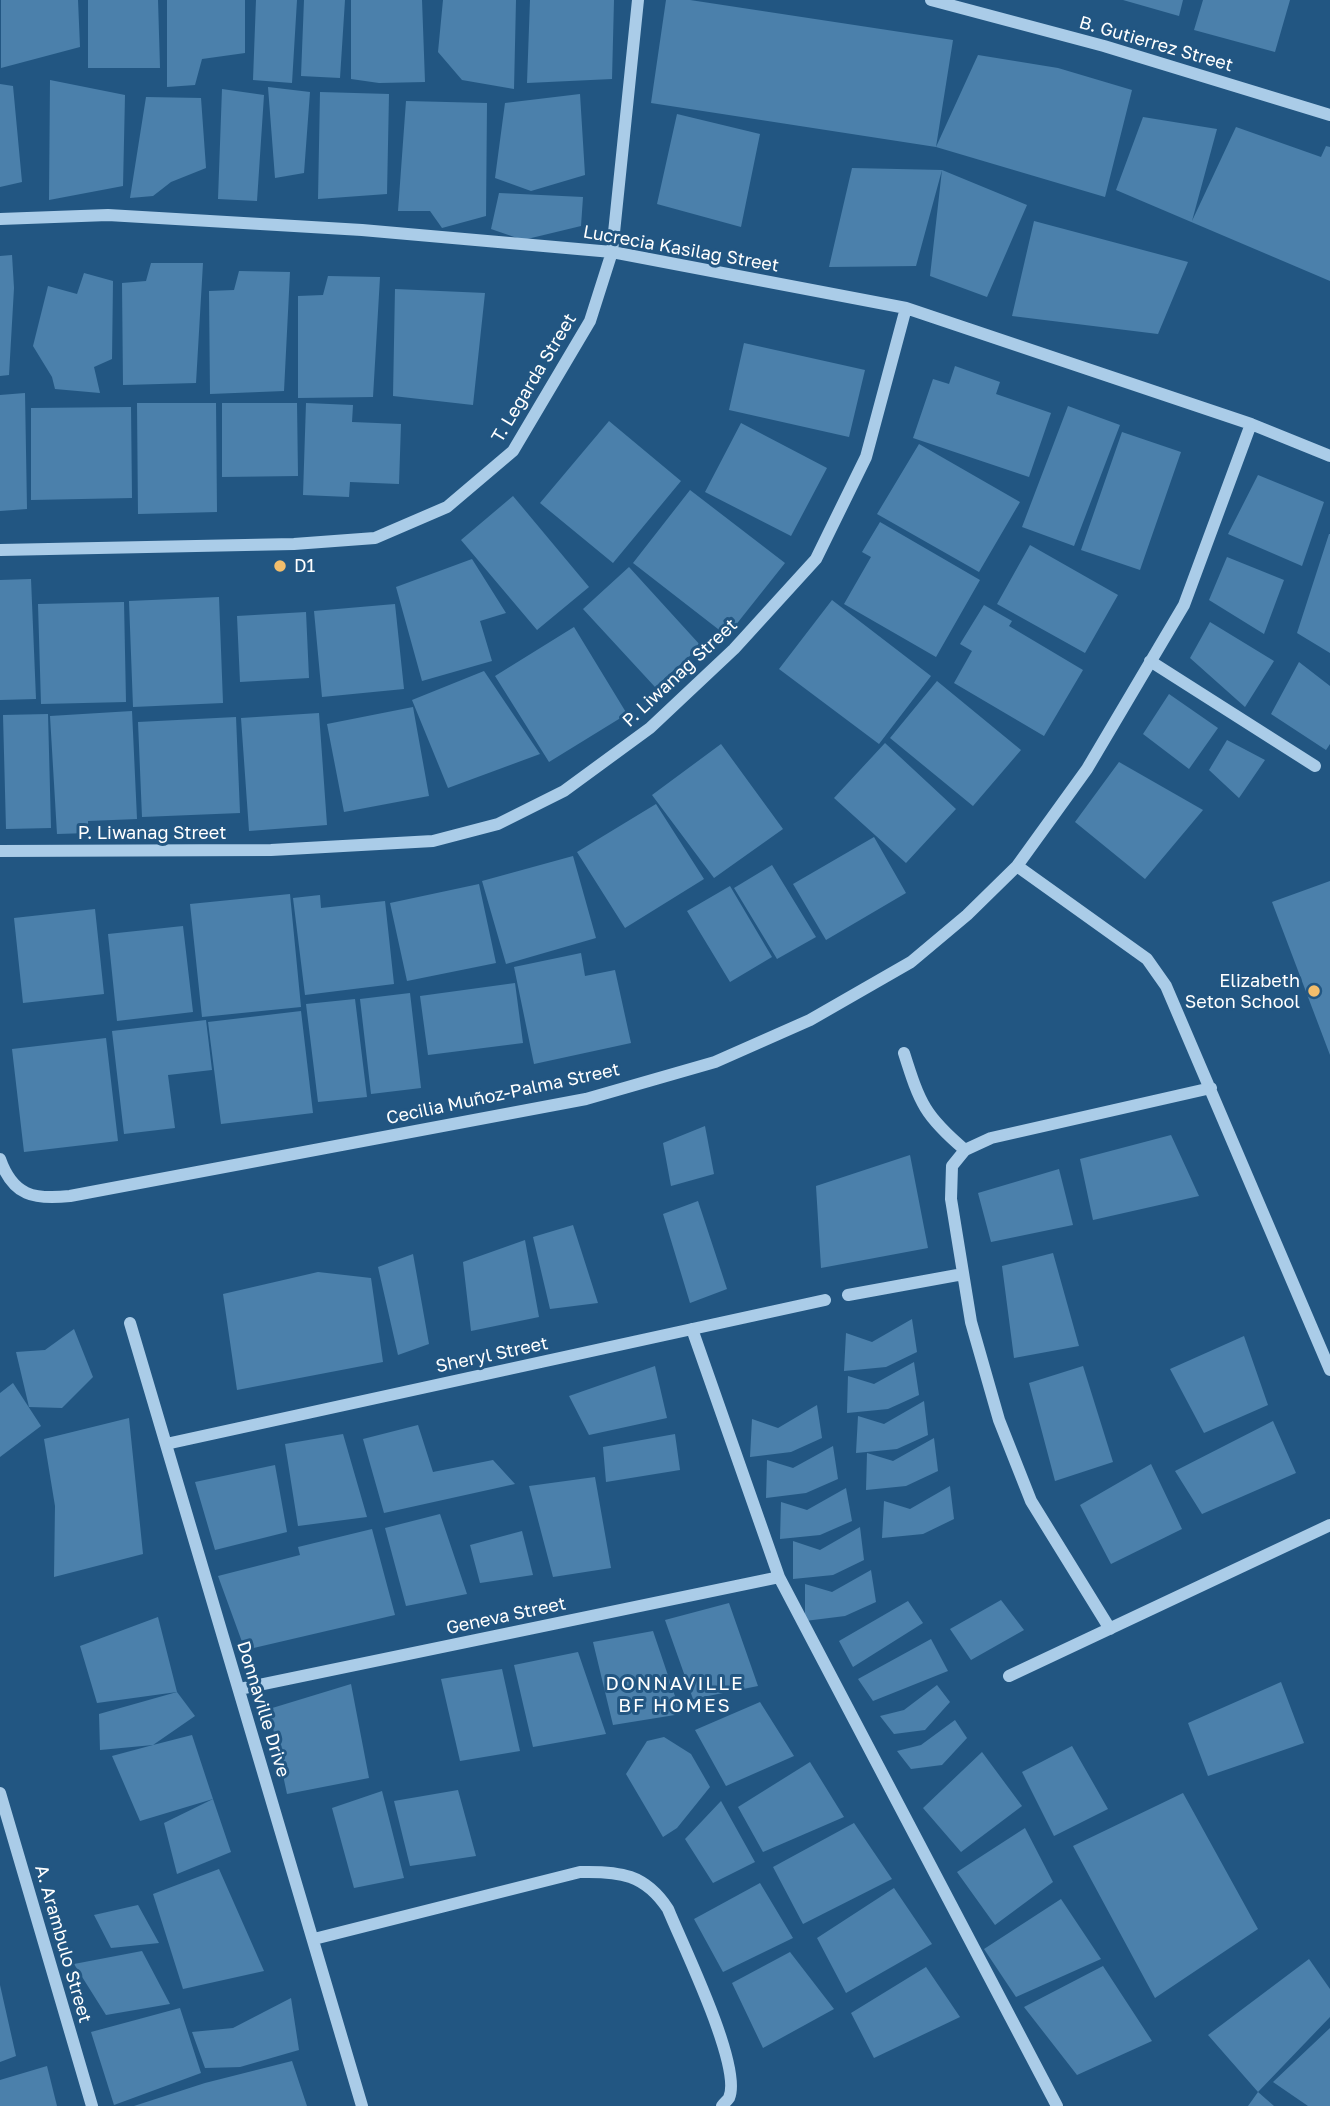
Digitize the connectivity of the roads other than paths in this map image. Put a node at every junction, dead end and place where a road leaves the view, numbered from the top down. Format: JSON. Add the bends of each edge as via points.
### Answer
{"nodes":[{"id":1,"x":638,"y":0,"type":"edge"},
{"id":2,"x":930,"y":0,"type":"edge"},
{"id":3,"x":1330,"y":115,"type":"edge"},
{"id":4,"x":0,"y":219,"type":"edge"},
{"id":5,"x":612,"y":252,"type":"junction"},
{"id":6,"x":906,"y":308,"type":"junction"},
{"id":7,"x":1251,"y":424,"type":"junction"},
{"id":8,"x":1330,"y":456,"type":"edge"},
{"id":9,"x":0,"y":550,"type":"edge"},
{"id":10,"x":1150,"y":661,"type":"junction"},
{"id":11,"x":1315,"y":766,"type":"dead end"},
{"id":12,"x":0,"y":851,"type":"edge"},
{"id":13,"x":1017,"y":866,"type":"junction"},
{"id":14,"x":904,"y":1053,"type":"dead end"},
{"id":15,"x":1211,"y":1088,"type":"junction"},
{"id":16,"x":965,"y":1150,"type":"junction"},
{"id":17,"x":0,"y":1159,"type":"edge"},
{"id":18,"x":963,"y":1273,"type":"junction"},
{"id":19,"x":848,"y":1295,"type":"dead end"},
{"id":20,"x":825,"y":1300,"type":"dead end"},
{"id":21,"x":130,"y":1323,"type":"dead end"},
{"id":22,"x":692,"y":1329,"type":"junction"},
{"id":23,"x":1330,"y":1370,"type":"edge"},
{"id":24,"x":166,"y":1444,"type":"junction"},
{"id":25,"x":1330,"y":1525,"type":"edge"},
{"id":26,"x":779,"y":1577,"type":"junction"},
{"id":27,"x":1110,"y":1629,"type":"junction"},
{"id":28,"x":1009,"y":1676,"type":"dead end"},
{"id":29,"x":239,"y":1689,"type":"junction"},
{"id":30,"x":0,"y":1793,"type":"edge"},
{"id":31,"x":314,"y":1939,"type":"junction"},
{"id":32,"x":92,"y":2106,"type":"edge"},
{"id":33,"x":362,"y":2106,"type":"edge"},
{"id":34,"x":722,"y":2106,"type":"edge"},
{"id":35,"x":1057,"y":2106,"type":"edge"}],
"edges":[{"from":1,"to":5,"type":"street","name":"T. Legarda Street"},
{"from":2,"to":3,"type":"street","name":"B. Gutierrez Street","via":[[1104,46]]},
{"from":4,"to":5,"type":"street","name":"Lucrecia Kasilag Street","via":[[148,218],[362,230]]},
{"from":5,"to":6,"type":"street","name":"Lucrecia Kasilag Street"},
{"from":5,"to":9,"type":"street","name":"T. Legarda Street","via":[[590,321],[513,451],[447,508],[375,538]]},
{"from":6,"to":7,"type":"street","name":"Lucrecia Kasilag Street"},
{"from":6,"to":12,"type":"street","name":"P. Liwanag Street","via":[[866,457],[816,559],[734,649],[650,728],[565,791],[498,824],[433,841],[271,850]]},
{"from":7,"to":8,"type":"street","name":"Lucrecia Kasilag Street"},
{"from":7,"to":10,"type":"street","name":"Cecilia Muñoz-Palma Street","via":[[1184,605]]},
{"from":10,"to":11,"type":"street"},
{"from":10,"to":13,"type":"street","name":"Cecilia Muñoz-Palma Street","via":[[1087,769]]},
{"from":13,"to":15,"type":"street","via":[[1147,959],[1166,986]]},
{"from":13,"to":17,"type":"street","name":"Cecilia Muñoz-Palma Street","via":[[911,962],[810,1020],[715,1062],[586,1099],[70,1196],[26,1195],[8,1178]]},
{"from":14,"to":16,"type":"street","via":[[924,1110]]},
{"from":15,"to":16,"type":"street","via":[[991,1138]]},
{"from":15,"to":23,"type":"street"},
{"from":16,"to":18,"type":"street","via":[[952,1166],[951,1199]]},
{"from":18,"to":19,"type":"street"},
{"from":18,"to":27,"type":"street","via":[[971,1322],[999,1420],[1031,1501]]},
{"from":20,"to":22,"type":"street","name":"Sheryl Street"},
{"from":21,"to":24,"type":"street","name":"Donnaville Drive"},
{"from":22,"to":24,"type":"street","name":"Sheryl Street"},
{"from":22,"to":26,"type":"street"},
{"from":24,"to":29,"type":"street","name":"Donnaville Drive"},
{"from":25,"to":27,"type":"street"},
{"from":26,"to":29,"type":"street","name":"Geneva Street"},
{"from":26,"to":35,"type":"street"},
{"from":27,"to":28,"type":"street"},
{"from":29,"to":31,"type":"street","name":"Donnaville Drive"},
{"from":30,"to":32,"type":"street","name":"A. Arambulo Street"},
{"from":31,"to":33,"type":"street","name":"Donnaville Drive"},
{"from":31,"to":34,"type":"street","via":[[580,1872],[609,1871],[637,1878],[657,1892],[668,1909],[726,2049],[730,2097]]}]}
